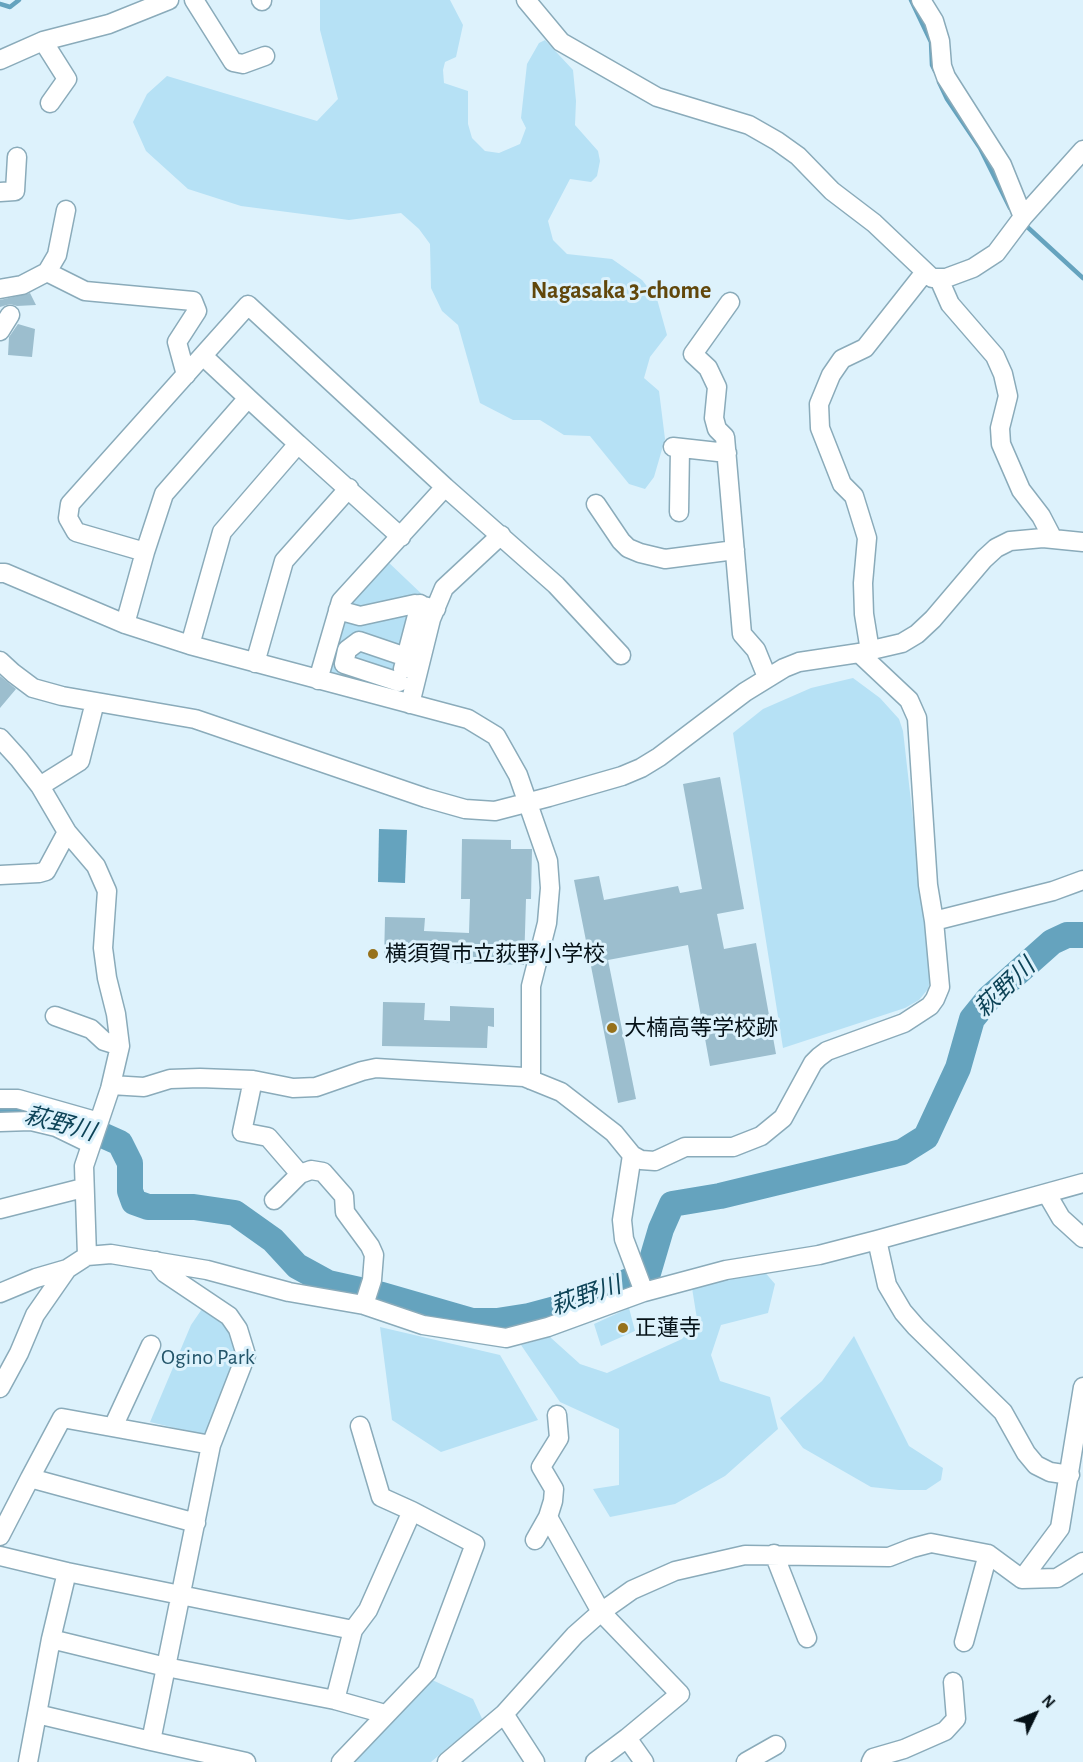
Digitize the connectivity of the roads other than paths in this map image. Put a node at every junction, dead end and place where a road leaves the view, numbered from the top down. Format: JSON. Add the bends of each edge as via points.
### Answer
{"nodes":[{"id":1,"x":169,"y":0,"type":"edge"},
{"id":2,"x":194,"y":0,"type":"edge"},
{"id":3,"x":526,"y":0,"type":"edge"},
{"id":4,"x":921,"y":0,"type":"edge"},
{"id":5,"x":43,"y":41,"type":"junction"},
{"id":6,"x":265,"y":56,"type":"dead end"},
{"id":7,"x":6,"y":57,"type":"edge"},
{"id":8,"x":50,"y":103,"type":"dead end"},
{"id":9,"x":1083,"y":150,"type":"edge"},
{"id":10,"x":17,"y":157,"type":"dead end"},
{"id":11,"x":0,"y":192,"type":"edge"},
{"id":12,"x":66,"y":210,"type":"dead end"},
{"id":13,"x":1020,"y":221,"type":"junction"},
{"id":14,"x":47,"y":272,"type":"junction"},
{"id":15,"x":932,"y":276,"type":"junction"},
{"id":16,"x":0,"y":289,"type":"edge"},
{"id":17,"x":730,"y":302,"type":"dead end"},
{"id":18,"x":203,"y":356,"type":"junction"},
{"id":19,"x":186,"y":375,"type":"junction"},
{"id":20,"x":248,"y":398,"type":"junction"},
{"id":21,"x":298,"y":444,"type":"junction"},
{"id":22,"x":726,"y":453,"type":"junction"},
{"id":23,"x":445,"y":487,"type":"junction"},
{"id":24,"x":349,"y":488,"type":"junction"},
{"id":25,"x":596,"y":504,"type":"dead end"},
{"id":26,"x":679,"y":512,"type":"dead end"},
{"id":27,"x":501,"y":535,"type":"junction"},
{"id":28,"x":401,"y":537,"type":"junction"},
{"id":29,"x":1053,"y":539,"type":"junction"},
{"id":30,"x":1083,"y":542,"type":"edge"},
{"id":31,"x":735,"y":550,"type":"junction"},
{"id":32,"x":145,"y":552,"type":"junction"},
{"id":33,"x":0,"y":573,"type":"edge"},
{"id":34,"x":428,"y":606,"type":"junction"},
{"id":35,"x":338,"y":610,"type":"junction"},
{"id":36,"x":360,"y":616,"type":"junction"},
{"id":37,"x":125,"y":624,"type":"junction"},
{"id":38,"x":359,"y":641,"type":"junction"},
{"id":39,"x":190,"y":645,"type":"junction"},
{"id":40,"x":865,"y":652,"type":"junction"},
{"id":41,"x":621,"y":655,"type":"dead end"},
{"id":42,"x":406,"y":657,"type":"junction"},
{"id":43,"x":0,"y":661,"type":"edge"},
{"id":44,"x":255,"y":663,"type":"junction"},
{"id":45,"x":767,"y":677,"type":"junction"},
{"id":46,"x":318,"y":680,"type":"junction"},
{"id":47,"x":407,"y":693,"type":"junction"},
{"id":48,"x":95,"y":702,"type":"junction"},
{"id":49,"x":0,"y":738,"type":"edge"},
{"id":50,"x":39,"y":786,"type":"junction"},
{"id":51,"x":527,"y":804,"type":"junction"},
{"id":52,"x":67,"y":832,"type":"junction"},
{"id":53,"x":0,"y":876,"type":"edge"},
{"id":54,"x":1083,"y":880,"type":"edge"},
{"id":55,"x":934,"y":921,"type":"junction"},
{"id":56,"x":55,"y":1016,"type":"dead end"},
{"id":57,"x":120,"y":1046,"type":"junction"},
{"id":58,"x":254,"y":1080,"type":"junction"},
{"id":59,"x":531,"y":1080,"type":"junction"},
{"id":60,"x":111,"y":1085,"type":"junction"},
{"id":61,"x":0,"y":1099,"type":"edge"},
{"id":62,"x":0,"y":1122,"type":"edge"},
{"id":63,"x":99,"y":1122,"type":"junction"},
{"id":64,"x":91,"y":1144,"type":"junction"},
{"id":65,"x":632,"y":1155,"type":"junction"},
{"id":66,"x":300,"y":1174,"type":"junction"},
{"id":67,"x":1083,"y":1183,"type":"edge"},
{"id":68,"x":83,"y":1188,"type":"junction"},
{"id":69,"x":1047,"y":1194,"type":"junction"},
{"id":70,"x":274,"y":1200,"type":"dead end"},
{"id":71,"x":0,"y":1209,"type":"edge"},
{"id":72,"x":1083,"y":1238,"type":"edge"},
{"id":73,"x":877,"y":1240,"type":"junction"},
{"id":74,"x":87,"y":1256,"type":"junction"},
{"id":75,"x":156,"y":1261,"type":"junction"},
{"id":76,"x":67,"y":1269,"type":"junction"},
{"id":77,"x":644,"y":1292,"type":"junction"},
{"id":78,"x":0,"y":1293,"type":"edge"},
{"id":79,"x":368,"y":1294,"type":"junction"},
{"id":80,"x":151,"y":1345,"type":"dead end"},
{"id":81,"x":1083,"y":1387,"type":"edge"},
{"id":82,"x":0,"y":1388,"type":"edge"},
{"id":83,"x":557,"y":1415,"type":"dead end"},
{"id":84,"x":360,"y":1426,"type":"dead end"},
{"id":85,"x":113,"y":1427,"type":"junction"},
{"id":86,"x":211,"y":1445,"type":"junction"},
{"id":87,"x":1070,"y":1475,"type":"junction"},
{"id":88,"x":30,"y":1478,"type":"junction"},
{"id":89,"x":412,"y":1511,"type":"junction"},
{"id":90,"x":548,"y":1517,"type":"junction"},
{"id":91,"x":196,"y":1523,"type":"junction"},
{"id":92,"x":0,"y":1536,"type":"edge"},
{"id":93,"x":535,"y":1540,"type":"dead end"},
{"id":94,"x":774,"y":1554,"type":"junction"},
{"id":95,"x":988,"y":1554,"type":"junction"},
{"id":96,"x":0,"y":1556,"type":"edge"},
{"id":97,"x":1083,"y":1562,"type":"edge"},
{"id":98,"x":67,"y":1572,"type":"junction"},
{"id":99,"x":1022,"y":1579,"type":"junction"},
{"id":100,"x":181,"y":1596,"type":"junction"},
{"id":101,"x":601,"y":1612,"type":"junction"},
{"id":102,"x":353,"y":1630,"type":"junction"},
{"id":103,"x":807,"y":1638,"type":"dead end"},
{"id":104,"x":51,"y":1639,"type":"junction"},
{"id":105,"x":964,"y":1642,"type":"dead end"},
{"id":106,"x":166,"y":1667,"type":"junction"},
{"id":107,"x":953,"y":1682,"type":"dead end"},
{"id":108,"x":335,"y":1700,"type":"junction"},
{"id":109,"x":37,"y":1714,"type":"junction"},
{"id":110,"x":385,"y":1714,"type":"junction"},
{"id":111,"x":504,"y":1714,"type":"junction"},
{"id":112,"x":627,"y":1738,"type":"junction"},
{"id":113,"x":151,"y":1741,"type":"junction"},
{"id":114,"x":776,"y":1745,"type":"dead end"},
{"id":115,"x":183,"y":1756,"type":"edge"},
{"id":116,"x":28,"y":1762,"type":"edge"},
{"id":117,"x":246,"y":1762,"type":"edge"},
{"id":118,"x":341,"y":1762,"type":"edge"},
{"id":119,"x":447,"y":1762,"type":"edge"},
{"id":120,"x":535,"y":1762,"type":"edge"},
{"id":121,"x":595,"y":1762,"type":"edge"},
{"id":122,"x":644,"y":1762,"type":"edge"},
{"id":123,"x":746,"y":1762,"type":"edge"},
{"id":124,"x":872,"y":1762,"type":"edge"}],
"edges":[{"from":1,"to":5,"type":"street","via":[[109,24]]},
{"from":2,"to":6,"type":"street","via":[[233,62],[243,64]]},
{"from":3,"to":15,"type":"street","via":[[561,42],[657,97],[749,125],[777,141]]},
{"from":4,"to":13,"type":"street","via":[[934,21],[946,77],[1002,165]]},
{"from":5,"to":7,"type":"street"},
{"from":5,"to":8,"type":"street","via":[[68,79]]},
{"from":9,"to":13,"type":"street"},
{"from":10,"to":11,"type":"street","via":[[15,191]]},
{"from":12,"to":14,"type":"street","via":[[57,255]]},
{"from":13,"to":15,"type":"street","via":[[996,253],[974,268]]},
{"from":14,"to":16,"type":"street","via":[[22,285]]},
{"from":14,"to":19,"type":"street","via":[[85,291],[193,301],[197,311],[177,342]]},
{"from":15,"to":29,"type":"street","via":[[950,304],[995,356],[1004,374],[1008,396],[1000,428],[1001,444],[1021,490]]},
{"from":15,"to":40,"type":"street","via":[[865,348],[842,359],[819,404],[820,428],[842,484],[854,496],[867,538]]},
{"from":17,"to":22,"type":"street","via":[[693,354],[714,378],[714,418],[725,437]]},
{"from":18,"to":19,"type":"street"},
{"from":18,"to":20,"type":"street"},
{"from":18,"to":23,"type":"street","via":[[248,305]]},
{"from":19,"to":32,"type":"street","via":[[70,504],[68,518],[76,532]]},
{"from":20,"to":21,"type":"street"},
{"from":20,"to":32,"type":"street","via":[[164,494]]},
{"from":21,"to":24,"type":"street"},
{"from":21,"to":39,"type":"street","via":[[222,532]]},
{"from":22,"to":26,"type":"street","via":[[677,447]]},
{"from":22,"to":31,"type":"street"},
{"from":23,"to":27,"type":"street"},
{"from":23,"to":28,"type":"street"},
{"from":24,"to":28,"type":"street"},
{"from":24,"to":44,"type":"street","via":[[284,561]]},
{"from":25,"to":31,"type":"street","via":[[621,541],[640,553],[665,559]]},
{"from":27,"to":34,"type":"street"},
{"from":27,"to":41,"type":"street","via":[[556,585]]},
{"from":28,"to":35,"type":"street","via":[[341,601]]},
{"from":29,"to":30,"type":"street"},
{"from":29,"to":40,"type":"street","via":[[1010,541],[996,548],[917,634],[902,643]]},
{"from":31,"to":45,"type":"street","via":[[742,634],[756,650]]},
{"from":32,"to":37,"type":"street"},
{"from":33,"to":37,"type":"street"},
{"from":34,"to":36,"type":"street"},
{"from":34,"to":42,"type":"street"},
{"from":34,"to":47,"type":"street"},
{"from":35,"to":36,"type":"street"},
{"from":35,"to":46,"type":"street"},
{"from":36,"to":38,"type":"street","via":[[351,626]]},
{"from":37,"to":39,"type":"street"},
{"from":38,"to":42,"type":"street"},
{"from":38,"to":47,"type":"street","via":[[347,650],[344,664]]},
{"from":39,"to":44,"type":"street"},
{"from":40,"to":45,"type":"street","via":[[799,662]]},
{"from":40,"to":55,"type":"street","via":[[909,700],[916,718]]},
{"from":42,"to":47,"type":"street"},
{"from":43,"to":48,"type":"street","via":[[33,688]]},
{"from":44,"to":46,"type":"street"},
{"from":45,"to":51,"type":"street","via":[[641,768]]},
{"from":46,"to":47,"type":"street"},
{"from":47,"to":51,"type":"street","via":[[468,719],[496,736],[518,775]]},
{"from":48,"to":50,"type":"street","via":[[80,761]]},
{"from":48,"to":51,"type":"street","via":[[195,719],[465,809],[495,811]]},
{"from":49,"to":50,"type":"street"},
{"from":50,"to":52,"type":"street"},
{"from":51,"to":59,"type":"street","via":[[548,861],[550,888],[547,923],[531,986]]},
{"from":52,"to":53,"type":"street","via":[[46,871]]},
{"from":52,"to":57,"type":"street","via":[[96,866],[107,891],[103,948]]},
{"from":54,"to":55,"type":"street"},
{"from":55,"to":65,"type":"street","via":[[940,987],[930,1006],[904,1023],[819,1057],[783,1118],[761,1136],[733,1147],[685,1147],[655,1161]]},
{"from":56,"to":57,"type":"street","via":[[91,1029],[104,1041]]},
{"from":57,"to":60,"type":"street"},
{"from":58,"to":59,"type":"street","via":[[293,1088],[316,1087],[376,1068]]},
{"from":58,"to":60,"type":"street","via":[[170,1079],[144,1087]]},
{"from":58,"to":66,"type":"street","via":[[242,1132],[268,1137]]},
{"from":59,"to":65,"type":"street","via":[[561,1092],[614,1133]]},
{"from":60,"to":63,"type":"street"},
{"from":61,"to":63,"type":"street","via":[[18,1099]]},
{"from":62,"to":64,"type":"street","via":[[31,1121],[56,1127]]},
{"from":63,"to":64,"type":"street"},
{"from":64,"to":68,"type":"street"},
{"from":65,"to":77,"type":"street","via":[[622,1220],[624,1239]]},
{"from":66,"to":70,"type":"street"},
{"from":66,"to":79,"type":"street","via":[[310,1170],[323,1172],[344,1196],[345,1212],[374,1255]]},
{"from":67,"to":69,"type":"street"},
{"from":68,"to":71,"type":"street"},
{"from":68,"to":74,"type":"street"},
{"from":69,"to":72,"type":"street","via":[[1061,1218]]},
{"from":69,"to":73,"type":"street"},
{"from":73,"to":77,"type":"street","via":[[819,1255],[726,1270]]},
{"from":73,"to":87,"type":"street","via":[[887,1285],[916,1328],[1003,1412],[1036,1465]]},
{"from":74,"to":75,"type":"street","via":[[111,1254]]},
{"from":74,"to":76,"type":"street"},
{"from":75,"to":79,"type":"street","via":[[289,1292]]},
{"from":75,"to":86,"type":"street","via":[[165,1273],[229,1316],[238,1329],[246,1355]]},
{"from":76,"to":78,"type":"street"},
{"from":76,"to":82,"type":"street","via":[[35,1315]]},
{"from":77,"to":79,"type":"street","via":[[506,1338],[423,1325]]},
{"from":80,"to":85,"type":"street"},
{"from":81,"to":87,"type":"street"},
{"from":83,"to":90,"type":"street","via":[[559,1438],[541,1467],[554,1489]]},
{"from":84,"to":89,"type":"street","via":[[381,1497]]},
{"from":85,"to":86,"type":"street"},
{"from":85,"to":88,"type":"street","via":[[62,1418]]},
{"from":86,"to":91,"type":"street"},
{"from":87,"to":99,"type":"street","via":[[1060,1528]]},
{"from":88,"to":91,"type":"street"},
{"from":88,"to":92,"type":"street"},
{"from":89,"to":102,"type":"street","via":[[368,1610]]},
{"from":89,"to":110,"type":"street","via":[[475,1544],[427,1672]]},
{"from":90,"to":93,"type":"street"},
{"from":90,"to":101,"type":"street"},
{"from":91,"to":100,"type":"street"},
{"from":94,"to":95,"type":"street","via":[[889,1557],[931,1543]]},
{"from":94,"to":101,"type":"street","via":[[746,1555],[675,1571],[632,1590]]},
{"from":94,"to":103,"type":"street"},
{"from":95,"to":99,"type":"street"},
{"from":95,"to":105,"type":"street"},
{"from":96,"to":98,"type":"street"},
{"from":97,"to":99,"type":"street","via":[[1057,1578]]},
{"from":98,"to":100,"type":"street"},
{"from":98,"to":104,"type":"street"},
{"from":100,"to":102,"type":"street"},
{"from":100,"to":106,"type":"street"},
{"from":101,"to":111,"type":"street"},
{"from":101,"to":112,"type":"street","via":[[680,1695]]},
{"from":102,"to":108,"type":"street"},
{"from":104,"to":106,"type":"street"},
{"from":104,"to":109,"type":"street"},
{"from":106,"to":108,"type":"street"},
{"from":106,"to":113,"type":"street"},
{"from":107,"to":124,"type":"street","via":[[956,1719],[945,1731],[873,1758]]},
{"from":108,"to":110,"type":"street"},
{"from":109,"to":113,"type":"street"},
{"from":109,"to":116,"type":"street"},
{"from":110,"to":118,"type":"street"},
{"from":111,"to":119,"type":"street"},
{"from":111,"to":120,"type":"street"},
{"from":112,"to":121,"type":"street"},
{"from":112,"to":122,"type":"street"},
{"from":113,"to":115,"type":"street"},
{"from":114,"to":123,"type":"street"},
{"from":115,"to":117,"type":"street"}]}
